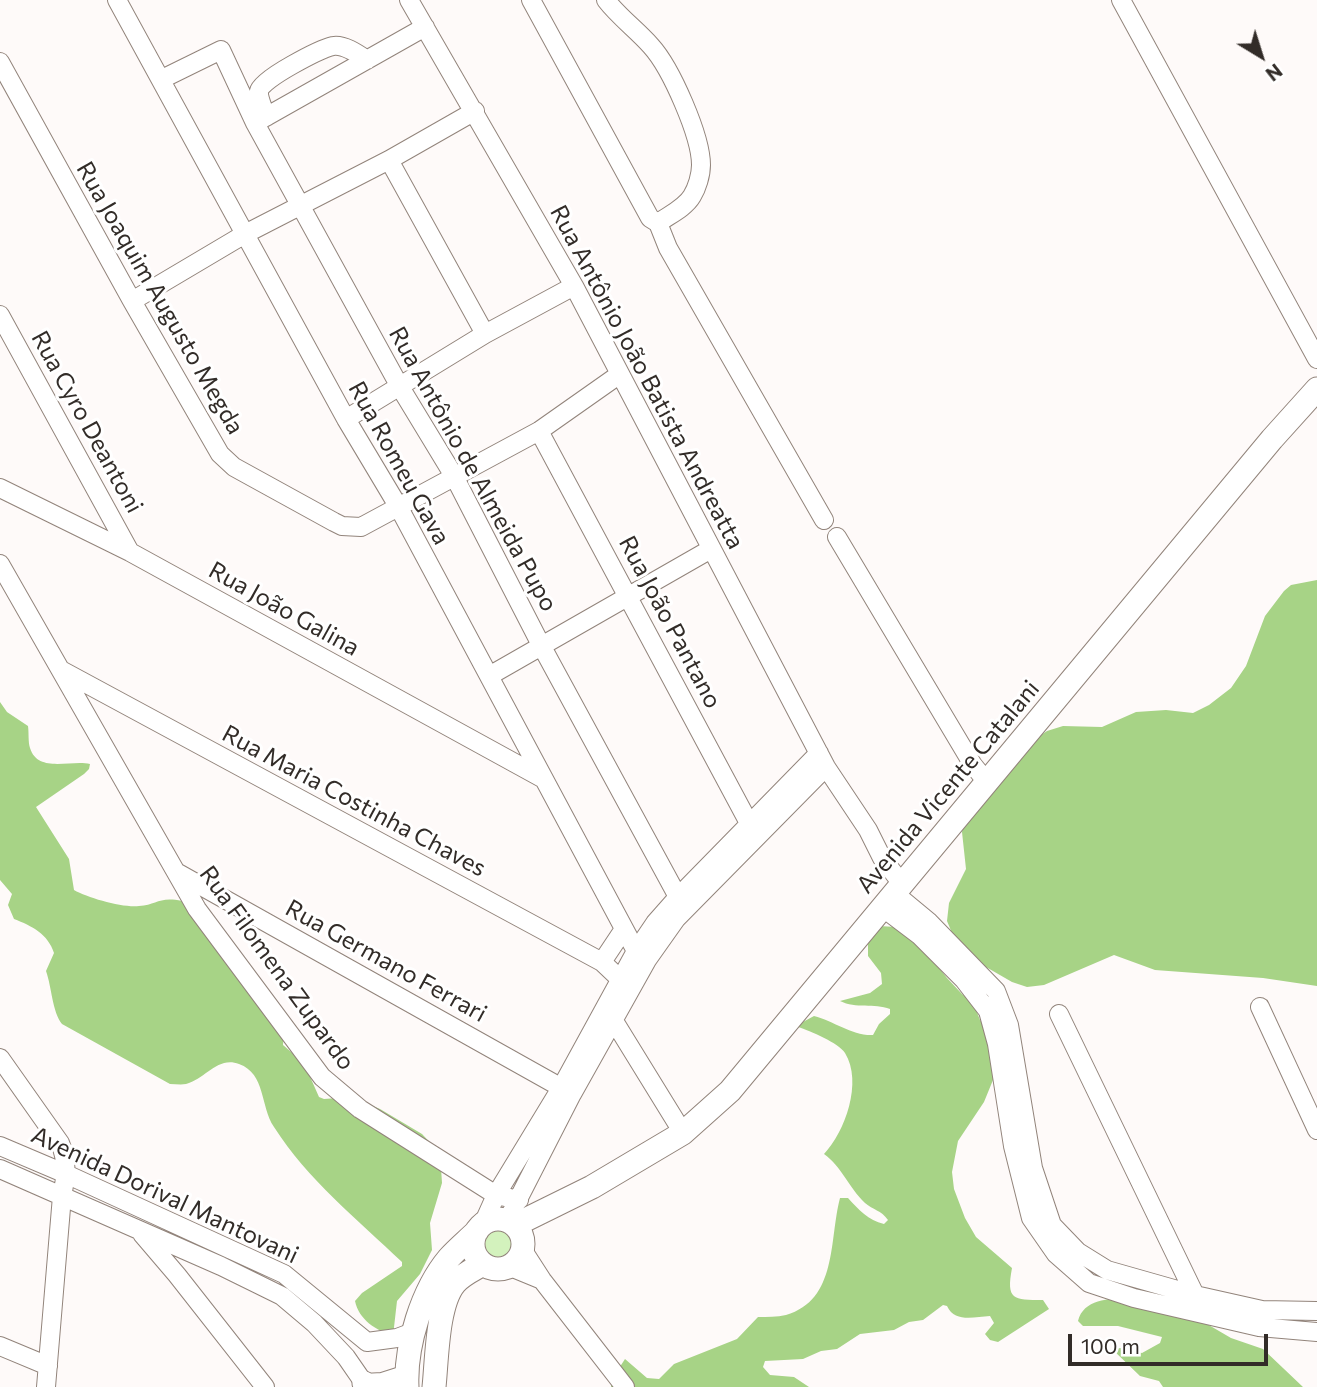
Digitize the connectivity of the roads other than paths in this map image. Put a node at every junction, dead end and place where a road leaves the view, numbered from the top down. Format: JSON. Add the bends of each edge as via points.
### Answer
{"nodes":[{"id":1,"x":117,"y":0,"type":"edge"},
{"id":2,"x":409,"y":0,"type":"edge"},
{"id":3,"x":531,"y":0,"type":"edge"},
{"id":4,"x":606,"y":0,"type":"edge"},
{"id":5,"x":1121,"y":0,"type":"edge"},
{"id":6,"x":425,"y":27,"type":"junction"},
{"id":7,"x":367,"y":60,"type":"junction"},
{"id":8,"x":0,"y":62,"type":"edge"},
{"id":9,"x":162,"y":79,"type":"junction"},
{"id":10,"x":475,"y":111,"type":"junction"},
{"id":11,"x":260,"y":120,"type":"junction"},
{"id":12,"x":389,"y":160,"type":"junction"},
{"id":13,"x":301,"y":204,"type":"junction"},
{"id":14,"x":654,"y":220,"type":"junction"},
{"id":15,"x":245,"y":234,"type":"junction"},
{"id":16,"x":574,"y":286,"type":"junction"},
{"id":17,"x":132,"y":302,"type":"junction"},
{"id":18,"x":0,"y":315,"type":"edge"},
{"id":19,"x":485,"y":334,"type":"junction"},
{"id":20,"x":1317,"y":359,"type":"edge"},
{"id":21,"x":620,"y":374,"type":"junction"},
{"id":22,"x":400,"y":387,"type":"junction"},
{"id":23,"x":1317,"y":389,"type":"edge"},
{"id":24,"x":346,"y":419,"type":"junction"},
{"id":25,"x":539,"y":431,"type":"junction"},
{"id":26,"x":454,"y":476,"type":"junction"},
{"id":27,"x":0,"y":488,"type":"edge"},
{"id":28,"x":398,"y":506,"type":"junction"},
{"id":29,"x":824,"y":520,"type":"dead end"},
{"id":30,"x":838,"y":537,"type":"dead end"},
{"id":31,"x":711,"y":549,"type":"junction"},
{"id":32,"x":131,"y":552,"type":"junction"},
{"id":33,"x":0,"y":564,"type":"edge"},
{"id":34,"x":628,"y":595,"type":"junction"},
{"id":35,"x":541,"y":645,"type":"junction"},
{"id":36,"x":61,"y":670,"type":"junction"},
{"id":37,"x":489,"y":676,"type":"junction"},
{"id":38,"x":823,"y":760,"type":"junction"},
{"id":39,"x":542,"y":778,"type":"junction"},
{"id":40,"x":987,"y":782,"type":"junction"},
{"id":41,"x":754,"y":830,"type":"junction"},
{"id":42,"x":176,"y":872,"type":"junction"},
{"id":43,"x":893,"y":895,"type":"junction"},
{"id":44,"x":683,"y":902,"type":"junction"},
{"id":45,"x":624,"y":929,"type":"junction"},
{"id":46,"x":641,"y":955,"type":"junction"},
{"id":47,"x":602,"y":962,"type":"junction"},
{"id":48,"x":621,"y":980,"type":"junction"},
{"id":49,"x":1260,"y":1007,"type":"dead end"},
{"id":50,"x":1059,"y":1014,"type":"dead end"},
{"id":51,"x":614,"y":1021,"type":"junction"},
{"id":52,"x":0,"y":1058,"type":"edge"},
{"id":53,"x":566,"y":1091,"type":"junction"},
{"id":54,"x":1316,"y":1124,"type":"edge"},
{"id":55,"x":683,"y":1133,"type":"junction"},
{"id":56,"x":0,"y":1146,"type":"edge"},
{"id":57,"x":0,"y":1169,"type":"edge"},
{"id":58,"x":66,"y":1174,"type":"junction"},
{"id":59,"x":496,"y":1195,"type":"junction"},
{"id":60,"x":62,"y":1196,"type":"junction"},
{"id":61,"x":519,"y":1200,"type":"junction"},
{"id":62,"x":143,"y":1209,"type":"junction"},
{"id":63,"x":480,"y":1228,"type":"junction"},
{"id":64,"x":138,"y":1230,"type":"junction"},
{"id":65,"x":515,"y":1240,"type":"junction"},
{"id":66,"x":194,"y":1254,"type":"junction"},
{"id":67,"x":483,"y":1264,"type":"junction"},
{"id":68,"x":177,"y":1275,"type":"junction"},
{"id":69,"x":1194,"y":1304,"type":"junction"},
{"id":70,"x":1317,"y":1311,"type":"edge"},
{"id":71,"x":413,"y":1332,"type":"junction"},
{"id":72,"x":1317,"y":1332,"type":"edge"},
{"id":73,"x":0,"y":1346,"type":"edge"},
{"id":74,"x":437,"y":1354,"type":"junction"},
{"id":75,"x":48,"y":1366,"type":"junction"},
{"id":76,"x":407,"y":1380,"type":"edge"},
{"id":77,"x":365,"y":1385,"type":"edge"},
{"id":78,"x":46,"y":1387,"type":"edge"},
{"id":79,"x":265,"y":1387,"type":"edge"},
{"id":80,"x":434,"y":1387,"type":"edge"},
{"id":81,"x":625,"y":1387,"type":"edge"}],
"edges":[{"from":1,"to":9,"type":"street","name":"Rua Romeu Gava"},
{"from":2,"to":6,"type":"street","name":"Rua Antônio João Batista Andreatta"},
{"from":3,"to":14,"type":"street"},
{"from":4,"to":14,"type":"street","via":[[652,47],[669,72],[698,148],[701,165],[690,199]]},
{"from":5,"to":20,"type":"street"},
{"from":6,"to":7,"type":"street"},
{"from":6,"to":10,"type":"street","name":"Rua Antônio João Batista Andreatta"},
{"from":7,"to":11,"type":"street"},
{"from":7,"to":11,"type":"street","via":[[333,46],[276,73],[259,92]]},
{"from":8,"to":17,"type":"street","name":"Rua Joaquim Augusto Megda"},
{"from":9,"to":11,"type":"street","name":"Rua Antônio de Almeida Pupo","via":[[220,50]]},
{"from":9,"to":15,"type":"street","name":"Rua Romeu Gava"},
{"from":10,"to":12,"type":"street"},
{"from":10,"to":16,"type":"street","name":"Rua Antônio João Batista Andreatta"},
{"from":11,"to":13,"type":"street","name":"Rua Antônio de Almeida Pupo"},
{"from":12,"to":13,"type":"street"},
{"from":12,"to":19,"type":"street"},
{"from":13,"to":15,"type":"street"},
{"from":13,"to":22,"type":"street","name":"Rua Antônio de Almeida Pupo"},
{"from":14,"to":29,"type":"street"},
{"from":15,"to":17,"type":"street"},
{"from":15,"to":24,"type":"street","name":"Rua Romeu Gava"},
{"from":16,"to":19,"type":"street"},
{"from":16,"to":21,"type":"street","name":"Rua Antônio João Batista Andreatta"},
{"from":17,"to":28,"type":"street","name":"Rua Joaquim Augusto Megda","via":[[220,454],[234,467],[342,526],[361,527]]},
{"from":18,"to":32,"type":"street","name":"Rua Cyro Deantoni"},
{"from":19,"to":22,"type":"street"},
{"from":21,"to":25,"type":"street","name":"Rua Joaquim Augusto Megda"},
{"from":21,"to":31,"type":"street","name":"Rua Antônio João Batista Andreatta"},
{"from":22,"to":24,"type":"street"},
{"from":22,"to":26,"type":"street","name":"Rua Antônio de Almeida Pupo"},
{"from":23,"to":40,"type":"main road","name":"Avenida Vicente Catalani"},
{"from":24,"to":28,"type":"street","name":"Rua Romeu Gava"},
{"from":25,"to":26,"type":"street","name":"Rua Joaquim Augusto Megda"},
{"from":25,"to":34,"type":"street","name":"Rua João Pantano"},
{"from":26,"to":28,"type":"street","name":"Rua Joaquim Augusto Megda"},
{"from":26,"to":35,"type":"street","name":"Rua Antônio de Almeida Pupo"},
{"from":27,"to":32,"type":"street","name":"Rua João Galina"},
{"from":28,"to":37,"type":"street","name":"Rua Romeu Gava"},
{"from":30,"to":40,"type":"street"},
{"from":31,"to":34,"type":"street"},
{"from":31,"to":38,"type":"street","name":"Rua Antônio João Batista Andreatta"},
{"from":32,"to":39,"type":"street","name":"Rua João Galina"},
{"from":33,"to":36,"type":"street","name":"Rua Filomena Zupardo"},
{"from":34,"to":35,"type":"street"},
{"from":34,"to":41,"type":"street","name":"Rua João Pantano"},
{"from":35,"to":37,"type":"street"},
{"from":35,"to":44,"type":"street","name":"Rua Antônio de Almeida Pupo"},
{"from":36,"to":42,"type":"street","name":"Rua Filomena Zupardo"},
{"from":36,"to":47,"type":"street","name":"Rua Maria Costinha Chaves"},
{"from":37,"to":39,"type":"street","name":"Rua Romeu Gava"},
{"from":38,"to":41,"type":"street"},
{"from":38,"to":43,"type":"street","name":"Rua Antônio João Batista Andreatta","via":[[883,858]]},
{"from":39,"to":45,"type":"street","name":"Rua Romeu Gava"},
{"from":40,"to":43,"type":"main road","name":"Avenida Vicente Catalani"},
{"from":41,"to":44,"type":"street"},
{"from":42,"to":53,"type":"street","name":"Rua Germano Ferrari"},
{"from":42,"to":59,"type":"street","name":"Rua Filomena Zupardo","via":[[197,908],[322,1077],[360,1109]]},
{"from":43,"to":55,"type":"main road","name":"Avenida Vicente Catalani","via":[[730,1091]]},
{"from":43,"to":69,"type":"street","name":"Rua Antônio João Batista Andreatta","via":[[919,935],[988,1011],[1031,1218],[1059,1244],[1107,1270]]},
{"from":44,"to":46,"type":"street","via":[[676,919]]},
{"from":45,"to":46,"type":"street","name":"Rua Romeu Gava"},
{"from":45,"to":47,"type":"street"},
{"from":46,"to":48,"type":"street"},
{"from":46,"to":51,"type":"street"},
{"from":47,"to":48,"type":"street","name":"Rua Maria Costinha Chaves"},
{"from":48,"to":53,"type":"street"},
{"from":49,"to":54,"type":"street"},
{"from":50,"to":69,"type":"street"},
{"from":51,"to":53,"type":"street"},
{"from":51,"to":55,"type":"street"},
{"from":52,"to":58,"type":"street","via":[[60,1143]]},
{"from":53,"to":59,"type":"street"},
{"from":53,"to":61,"type":"street"},
{"from":55,"to":65,"type":"main road","name":"Avenida Vicente Catalani"},
{"from":56,"to":58,"type":"street","name":"Avenida Dorival Mantovani"},
{"from":57,"to":60,"type":"street","name":"Avenida Dorival Mantovani"},
{"from":58,"to":60,"type":"street"},
{"from":58,"to":62,"type":"street","name":"Avenida Dorival Mantovani"},
{"from":59,"to":61,"type":"street"},
{"from":59,"to":63,"type":"street"},
{"from":60,"to":64,"type":"street","name":"Avenida Dorival Mantovani"},
{"from":60,"to":75,"type":"street"},
{"from":61,"to":65,"type":"street"},
{"from":62,"to":64,"type":"street"},
{"from":62,"to":71,"type":"street","name":"Avenida Dorival Mantovani","via":[[284,1274],[367,1342]]},
{"from":63,"to":65,"type":"main road","via":[[499,1219]]},
{"from":63,"to":67,"type":"main road","via":[[473,1246]]},
{"from":63,"to":71,"type":"main road","via":[[448,1260],[429,1291]]},
{"from":64,"to":66,"type":"street","name":"Avenida Dorival Mantovani"},
{"from":64,"to":68,"type":"street"},
{"from":65,"to":67,"type":"main road","via":[[493,1268]]},
{"from":65,"to":81,"type":"street"},
{"from":66,"to":68,"type":"street"},
{"from":66,"to":77,"type":"street","name":"Avenida Dorival Mantovani","via":[[282,1296],[346,1357]]},
{"from":67,"to":74,"type":"main road","via":[[454,1284],[444,1302]]},
{"from":68,"to":79,"type":"street"},
{"from":69,"to":70,"type":"street"},
{"from":69,"to":72,"type":"street","via":[[1259,1327]]},
{"from":71,"to":76,"type":"main road"},
{"from":73,"to":75,"type":"street"},
{"from":74,"to":76,"type":"main road"},
{"from":74,"to":80,"type":"main road"},
{"from":75,"to":78,"type":"street"},
{"from":76,"to":77,"type":"street"}]}
